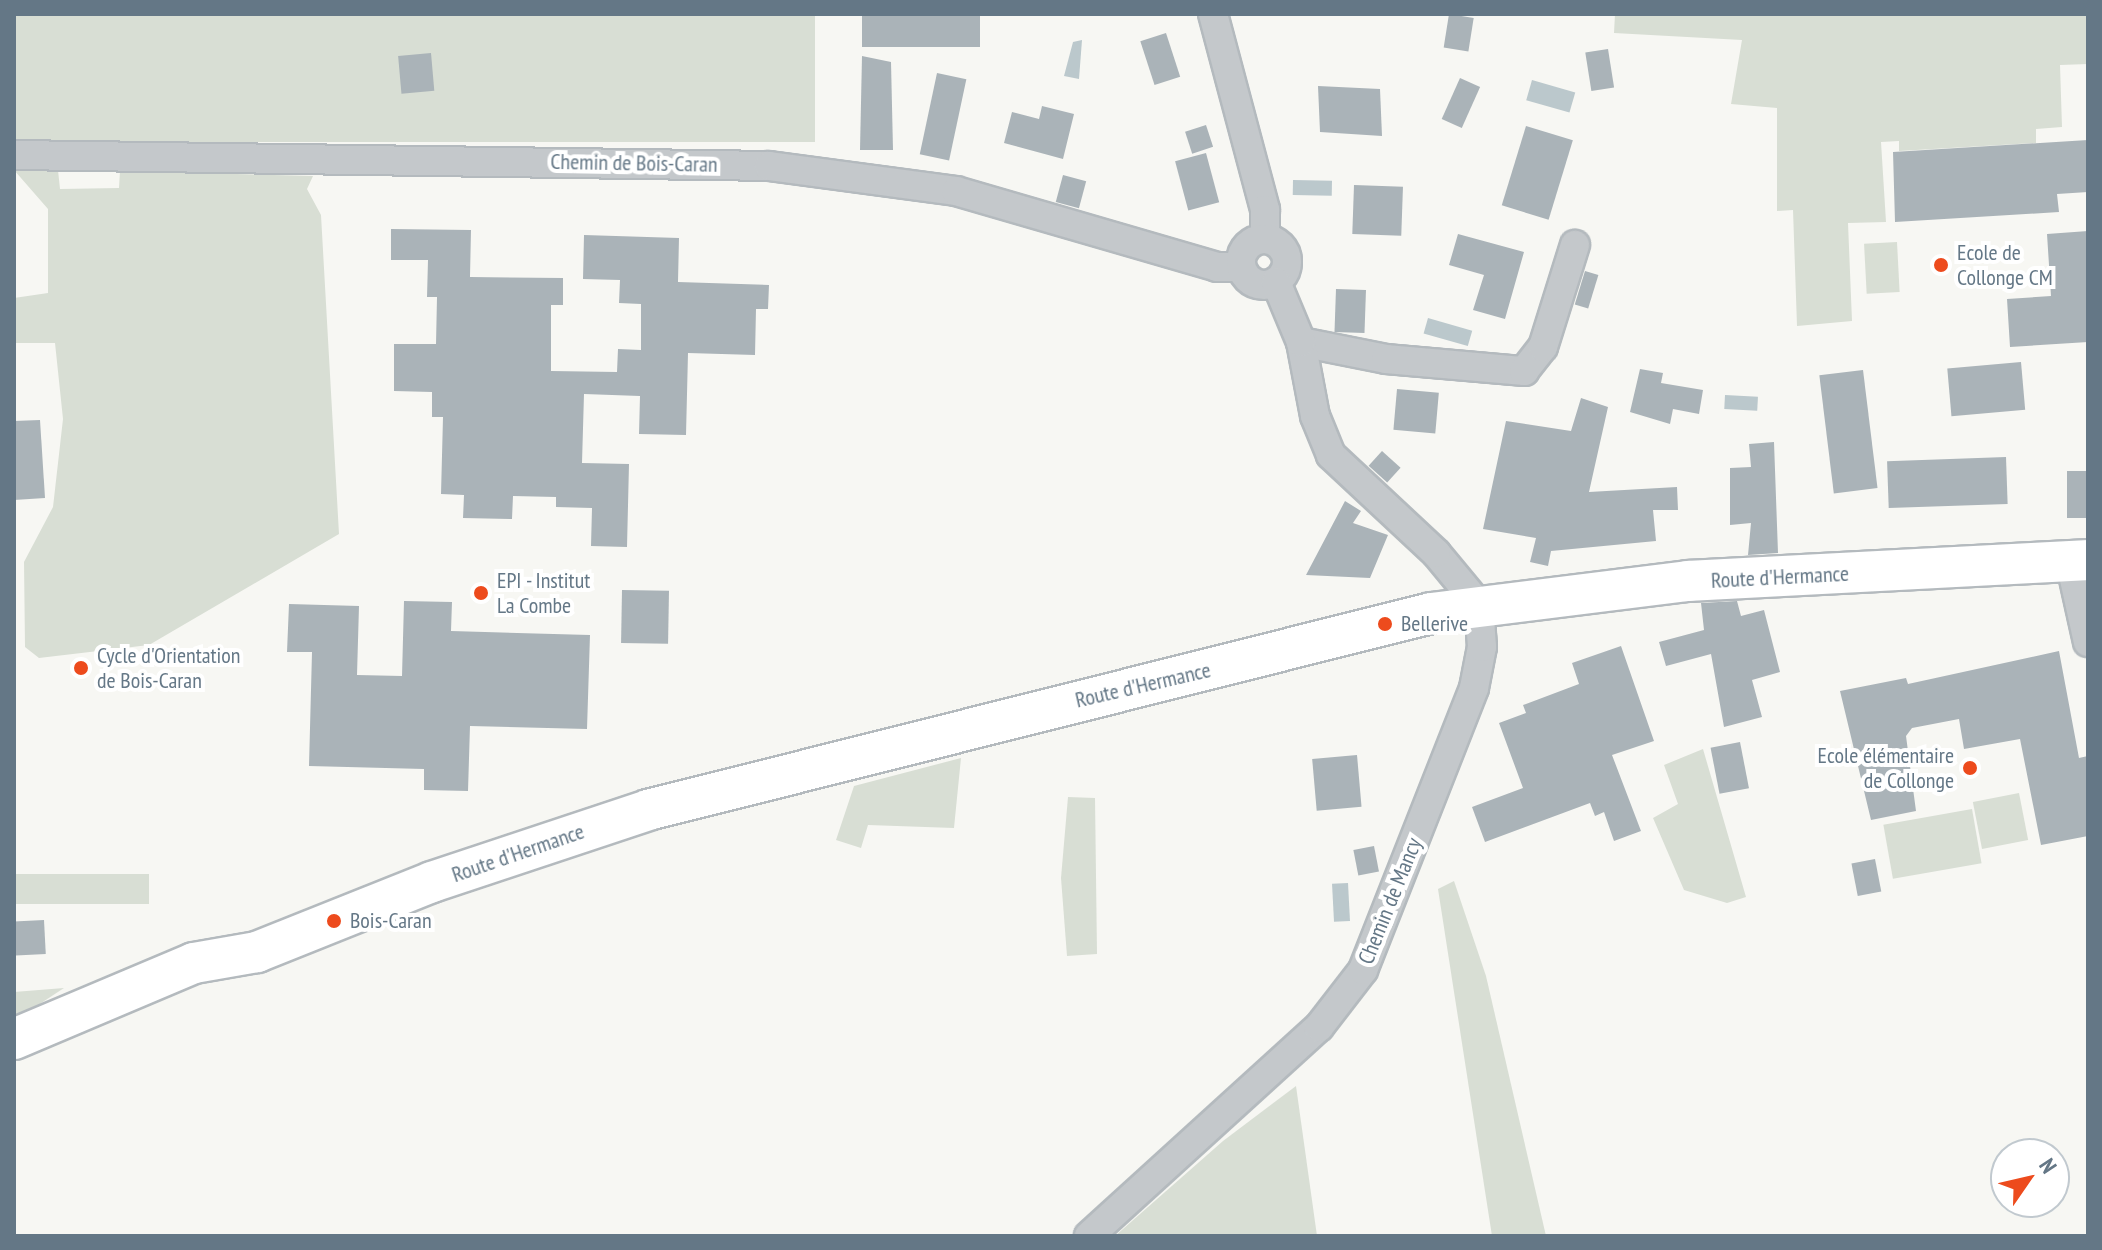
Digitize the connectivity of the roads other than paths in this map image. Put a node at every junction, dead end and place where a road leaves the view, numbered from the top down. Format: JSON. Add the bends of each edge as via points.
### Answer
{"nodes":[{"id":1,"x":1213,"y":14,"type":"edge"},
{"id":2,"x":14,"y":155,"type":"edge"},
{"id":3,"x":1265,"y":238,"type":"junction"},
{"id":4,"x":1575,"y":245,"type":"dead end"},
{"id":5,"x":1241,"y":267,"type":"junction"},
{"id":6,"x":1276,"y":282,"type":"junction"},
{"id":7,"x":1301,"y":342,"type":"junction"},
{"id":8,"x":2079,"y":560,"type":"edge"},
{"id":9,"x":1479,"y":605,"type":"junction"},
{"id":10,"x":2088,"y":642,"type":"edge"},
{"id":11,"x":228,"y":961,"type":"junction"},
{"id":12,"x":14,"y":1039,"type":"edge"},
{"id":13,"x":14,"y":1060,"type":"edge"},
{"id":14,"x":1089,"y":1236,"type":"edge"}],
"edges":[{"from":1,"to":3,"type":"street","via":[[1265,210]]},
{"from":2,"to":5,"type":"street","name":"Chemin de Bois-Caran","via":[[769,166],[956,191],[1217,267]]},
{"from":3,"to":5,"type":"street","via":[[1244,249]]},
{"from":3,"to":6,"type":"street","via":[[1287,256]]},
{"from":4,"to":7,"type":"street","via":[[1543,347],[1524,371],[1386,359]]},
{"from":5,"to":6,"type":"street","via":[[1254,283]]},
{"from":6,"to":7,"type":"street"},
{"from":7,"to":9,"type":"street","via":[[1315,416],[1331,455],[1436,553]]},
{"from":8,"to":9,"type":"main road","name":"Route d'Hermance","via":[[1688,581]]},
{"from":8,"to":10,"type":"street"},
{"from":9,"to":11,"type":"main road","name":"Route d'Hermance","via":[[738,784],[536,845]]},
{"from":9,"to":14,"type":"street","name":"Chemin de Mancy","via":[[1474,688],[1363,970],[1319,1027]]},
{"from":11,"to":12,"type":"main road","name":"Route d'Hermance","via":[[194,963]]},
{"from":11,"to":13,"type":"main road","name":"Route d'Hermance","via":[[206,982]]}]}
